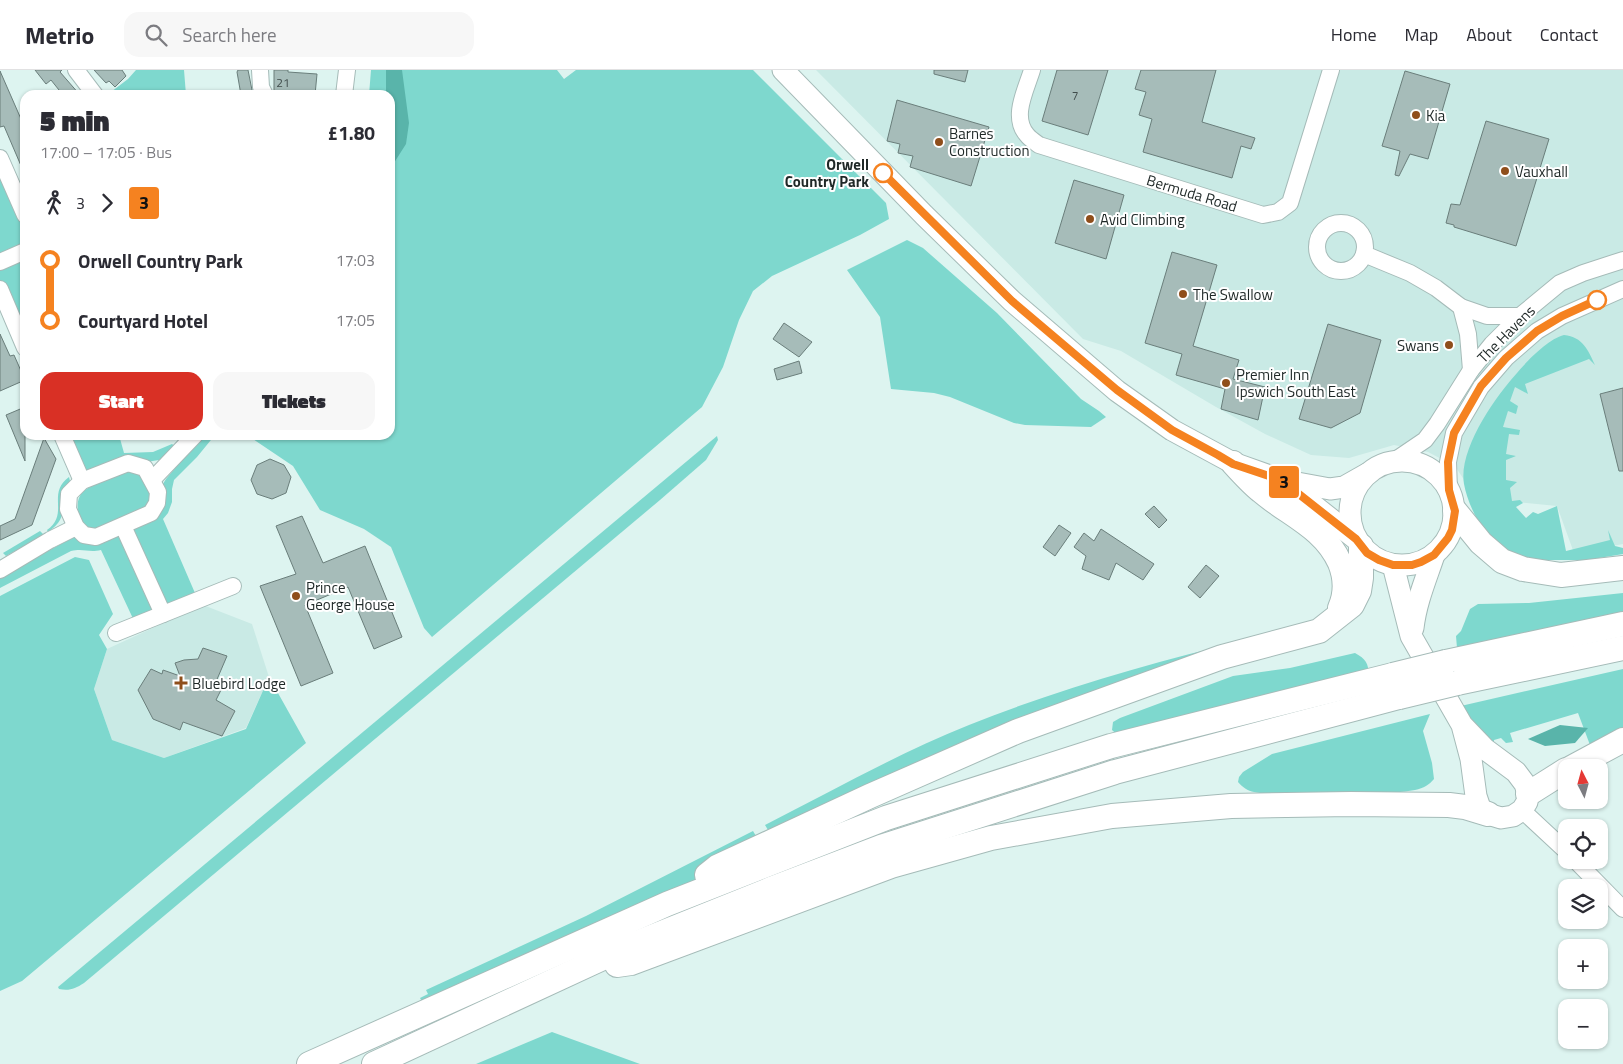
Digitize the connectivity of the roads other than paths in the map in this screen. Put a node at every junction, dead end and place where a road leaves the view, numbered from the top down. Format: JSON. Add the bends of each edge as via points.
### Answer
{"nodes":[{"id":1,"x":76,"y":70,"type":"edge"},
{"id":2,"x":260,"y":70,"type":"edge"},
{"id":3,"x":347,"y":70,"type":"edge"},
{"id":4,"x":783,"y":70,"type":"edge"},
{"id":5,"x":1032,"y":70,"type":"edge"},
{"id":6,"x":1331,"y":70,"type":"edge"},
{"id":7,"x":92,"y":90,"type":"edge"},
{"id":8,"x":262,"y":90,"type":"edge"},
{"id":9,"x":345,"y":90,"type":"edge"},
{"id":10,"x":0,"y":158,"type":"edge"},
{"id":11,"x":20,"y":204,"type":"edge"},
{"id":12,"x":1364,"y":254,"type":"dead end"},
{"id":13,"x":1623,"y":260,"type":"edge"},
{"id":14,"x":0,"y":289,"type":"edge"},
{"id":15,"x":1623,"y":289,"type":"edge"},
{"id":16,"x":1461,"y":307,"type":"junction"},
{"id":17,"x":1520,"y":316,"type":"junction"},
{"id":18,"x":20,"y":336,"type":"edge"},
{"id":19,"x":1471,"y":370,"type":"junction"},
{"id":20,"x":64,"y":440,"type":"edge"},
{"id":21,"x":190,"y":440,"type":"edge"},
{"id":22,"x":1394,"y":461,"type":"junction"},
{"id":23,"x":1233,"y":464,"type":"junction"},
{"id":24,"x":1366,"y":474,"type":"junction"},
{"id":25,"x":152,"y":480,"type":"junction"},
{"id":26,"x":1281,"y":480,"type":"junction"},
{"id":27,"x":82,"y":481,"type":"junction"},
{"id":28,"x":1452,"y":500,"type":"junction"},
{"id":29,"x":123,"y":526,"type":"junction"},
{"id":30,"x":76,"y":528,"type":"junction"},
{"id":31,"x":1359,"y":542,"type":"junction"},
{"id":32,"x":1434,"y":555,"type":"junction"},
{"id":33,"x":1393,"y":565,"type":"junction"},
{"id":34,"x":1623,"y":568,"type":"edge"},
{"id":35,"x":0,"y":570,"type":"edge"},
{"id":36,"x":233,"y":586,"type":"dead end"},
{"id":37,"x":164,"y":614,"type":"junction"},
{"id":38,"x":1336,"y":619,"type":"junction"},
{"id":39,"x":1623,"y":624,"type":"edge"},
{"id":40,"x":116,"y":633,"type":"dead end"},
{"id":41,"x":1412,"y":636,"type":"junction"},
{"id":42,"x":1623,"y":648,"type":"edge"},
{"id":43,"x":1396,"y":686,"type":"junction"},
{"id":44,"x":1462,"y":725,"type":"junction"},
{"id":45,"x":1623,"y":740,"type":"edge"},
{"id":46,"x":1588,"y":759,"type":"edge"},
{"id":47,"x":1558,"y":776,"type":"edge"},
{"id":48,"x":1525,"y":802,"type":"junction"},
{"id":49,"x":1488,"y":814,"type":"junction"},
{"id":50,"x":1558,"y":841,"type":"edge"},
{"id":51,"x":1584,"y":869,"type":"edge"},
{"id":52,"x":667,"y":904,"type":"junction"},
{"id":53,"x":1623,"y":909,"type":"edge"},
{"id":54,"x":578,"y":970,"type":"junction"},
{"id":55,"x":309,"y":1064,"type":"edge"},
{"id":56,"x":374,"y":1064,"type":"edge"}],
"edges":[{"from":1,"to":7,"type":"street"},
{"from":2,"to":8,"type":"street"},
{"from":3,"to":9,"type":"street"},
{"from":4,"to":23,"type":"main road","via":[[1012,301],[1117,390],[1172,430]]},
{"from":5,"to":6,"type":"street","name":"Bermuda Road","via":[[1020,108],[1020,120],[1027,136],[1039,145],[1263,215],[1278,212],[1290,203]]},
{"from":10,"to":11,"type":"street"},
{"from":12,"to":16,"type":"street","via":[[1410,273]]},
{"from":13,"to":17,"type":"street","name":"The Havens","via":[[1560,284]]},
{"from":14,"to":18,"type":"street"},
{"from":15,"to":28,"type":"street","name":"The Havens","via":[[1562,316],[1537,331],[1481,386],[1454,433],[1448,462]]},
{"from":16,"to":17,"type":"street","via":[[1486,316]]},
{"from":16,"to":19,"type":"street","via":[[1468,334]]},
{"from":17,"to":19,"type":"street","name":"The Havens"},
{"from":19,"to":22,"type":"street","name":"The Havens","via":[[1425,440]]},
{"from":20,"to":27,"type":"street"},
{"from":21,"to":25,"type":"street"},
{"from":22,"to":24,"type":"main road"},
{"from":22,"to":28,"type":"main road","via":[[1409,461],[1427,467],[1442,478]]},
{"from":23,"to":26,"type":"main road"},
{"from":23,"to":38,"type":"highway","via":[[1261,491],[1325,538],[1335,553],[1346,586]]},
{"from":24,"to":26,"type":"main road","via":[[1344,487],[1330,489]]},
{"from":24,"to":31,"type":"main road","via":[[1356,487],[1350,504],[1350,522]]},
{"from":25,"to":27,"type":"street","via":[[145,468],[128,463]]},
{"from":25,"to":29,"type":"street","via":[[158,492],[157,503],[151,513]]},
{"from":26,"to":31,"type":"main road"},
{"from":27,"to":30,"type":"street","via":[[69,494],[68,509]]},
{"from":28,"to":32,"type":"main road","via":[[1452,530]]},
{"from":28,"to":34,"type":"highway","via":[[1481,543],[1502,561],[1523,569],[1561,575]]},
{"from":29,"to":30,"type":"street","via":[[96,537],[84,535]]},
{"from":29,"to":37,"type":"street"},
{"from":30,"to":35,"type":"street"},
{"from":31,"to":33,"type":"main road","via":[[1367,553]]},
{"from":31,"to":38,"type":"highway","via":[[1359,591],[1352,605]]},
{"from":32,"to":33,"type":"main road","via":[[1412,565]]},
{"from":32,"to":41,"type":"main road","via":[[1415,613]]},
{"from":33,"to":41,"type":"main road"},
{"from":36,"to":37,"type":"street"},
{"from":37,"to":40,"type":"street"},
{"from":38,"to":52,"type":"highway","via":[[1319,630],[1222,657],[1018,731],[717,867]]},
{"from":39,"to":43,"type":"highway","bridge":true,"via":[[1446,662]]},
{"from":41,"to":44,"type":"main road"},
{"from":42,"to":43,"type":"highway","bridge":true,"via":[[1457,683]]},
{"from":43,"to":52,"type":"highway","via":[[1093,752],[886,818]]},
{"from":43,"to":54,"type":"highway","via":[[881,847],[762,892]]},
{"from":44,"to":48,"type":"main road","via":[[1485,750],[1516,772],[1525,784]]},
{"from":44,"to":49,"type":"main road","via":[[1476,796],[1480,808]]},
{"from":45,"to":46,"type":"highway"},
{"from":47,"to":48,"type":"highway"},
{"from":48,"to":49,"type":"main road","via":[[1512,816],[1501,818]]},
{"from":48,"to":50,"type":"street"},
{"from":49,"to":54,"type":"highway","via":[[1449,805],[1351,804],[1231,806],[1112,816],[991,838],[891,866],[631,963]]},
{"from":51,"to":53,"type":"street"},
{"from":52,"to":55,"type":"highway"},
{"from":54,"to":56,"type":"highway"}]}
